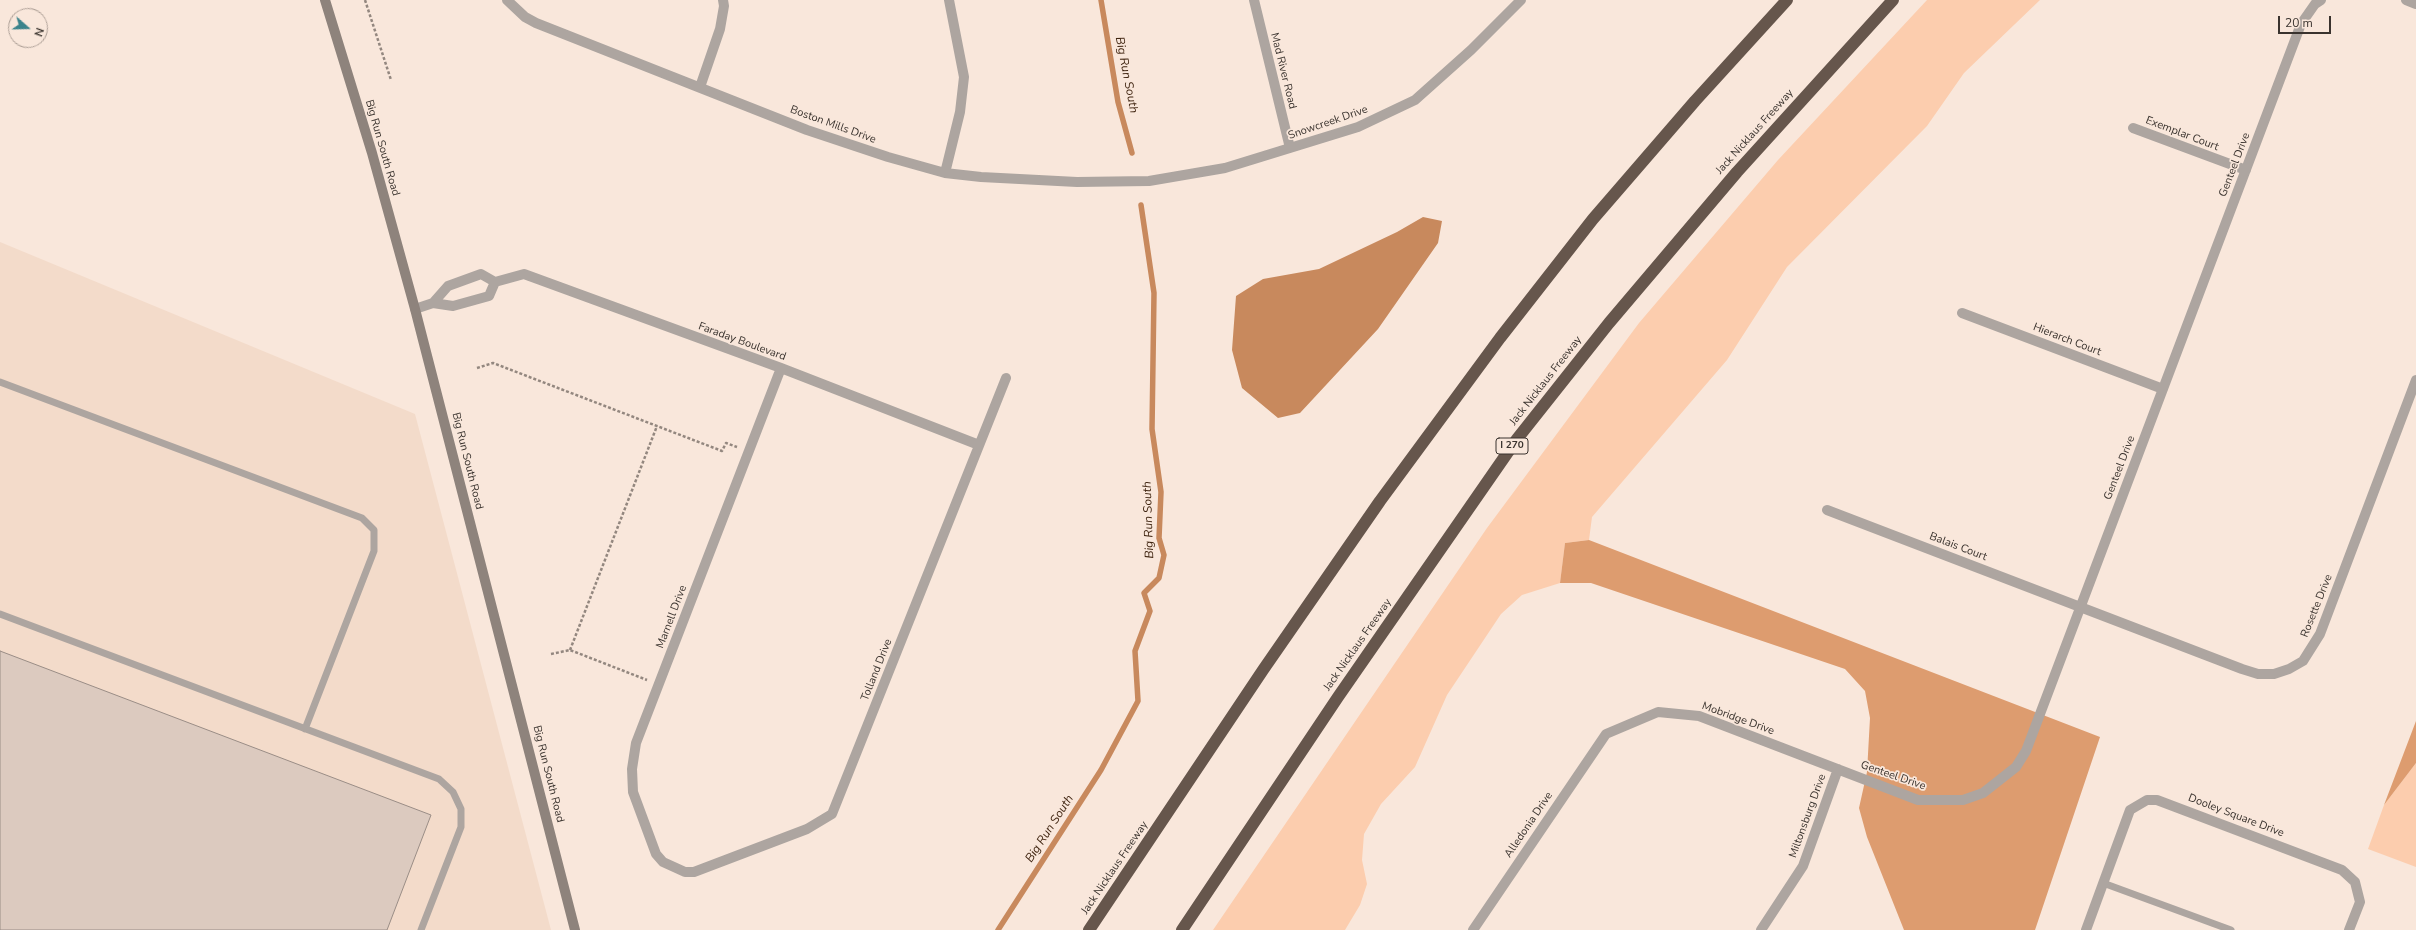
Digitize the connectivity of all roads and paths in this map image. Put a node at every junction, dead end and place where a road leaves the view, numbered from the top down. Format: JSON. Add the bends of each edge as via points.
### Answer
{"nodes":[{"id":1,"x":325,"y":0,"type":"edge"},
{"id":2,"x":365,"y":0,"type":"edge"},
{"id":3,"x":507,"y":0,"type":"edge"},
{"id":4,"x":723,"y":0,"type":"edge"},
{"id":5,"x":949,"y":0,"type":"edge"},
{"id":6,"x":1254,"y":0,"type":"edge"},
{"id":7,"x":1522,"y":0,"type":"edge"},
{"id":8,"x":1787,"y":0,"type":"edge"},
{"id":9,"x":1893,"y":0,"type":"edge"},
{"id":10,"x":2320,"y":0,"type":"edge"},
{"id":11,"x":2406,"y":0,"type":"edge"},
{"id":12,"x":2416,"y":4,"type":"edge"},
{"id":13,"x":391,"y":80,"type":"dead end"},
{"id":14,"x":700,"y":87,"type":"junction"},
{"id":15,"x":2133,"y":128,"type":"dead end"},
{"id":16,"x":1290,"y":148,"type":"junction"},
{"id":17,"x":2246,"y":170,"type":"junction"},
{"id":18,"x":945,"y":173,"type":"junction"},
{"id":19,"x":1149,"y":181,"type":"joint"},
{"id":20,"x":495,"y":282,"type":"junction"},
{"id":21,"x":433,"y":303,"type":"junction"},
{"id":22,"x":415,"y":309,"type":"junction"},
{"id":23,"x":1962,"y":313,"type":"dead end"},
{"id":24,"x":477,"y":368,"type":"dead end"},
{"id":25,"x":781,"y":368,"type":"junction"},
{"id":26,"x":1006,"y":378,"type":"dead end"},
{"id":27,"x":2416,"y":380,"type":"edge"},
{"id":28,"x":0,"y":382,"type":"edge"},
{"id":29,"x":2163,"y":389,"type":"junction"},
{"id":30,"x":657,"y":426,"type":"junction"},
{"id":31,"x":979,"y":445,"type":"junction"},
{"id":32,"x":748,"y":452,"type":"junction"},
{"id":33,"x":1827,"y":510,"type":"dead end"},
{"id":34,"x":2081,"y":607,"type":"junction"},
{"id":35,"x":0,"y":614,"type":"edge"},
{"id":36,"x":570,"y":650,"type":"junction"},
{"id":37,"x":551,"y":654,"type":"dead end"},
{"id":38,"x":659,"y":684,"type":"junction"},
{"id":39,"x":305,"y":729,"type":"junction"},
{"id":40,"x":1606,"y":734,"type":"joint"},
{"id":41,"x":1838,"y":769,"type":"junction"},
{"id":42,"x":676,"y":869,"type":"joint"},
{"id":43,"x":2103,"y":883,"type":"junction"},
{"id":44,"x":421,"y":930,"type":"edge"},
{"id":45,"x":573,"y":930,"type":"edge"},
{"id":46,"x":1089,"y":930,"type":"edge"},
{"id":47,"x":1182,"y":930,"type":"edge"},
{"id":48,"x":1473,"y":930,"type":"edge"},
{"id":49,"x":1761,"y":930,"type":"edge"},
{"id":50,"x":2086,"y":930,"type":"edge"},
{"id":51,"x":2231,"y":930,"type":"edge"},
{"id":52,"x":2349,"y":930,"type":"edge"}],
"edges":[{"from":1,"to":22,"type":"street","name":"Big Run South Road","via":[[372,153]]},
{"from":2,"to":13,"type":"path"},
{"from":3,"to":14,"type":"street","name":"Boston Mills Drive","via":[[525,17],[536,23]]},
{"from":4,"to":14,"type":"street","via":[[720,29]]},
{"from":5,"to":18,"type":"street","via":[[964,77],[960,112]]},
{"from":6,"to":16,"type":"street","name":"Mad River Road"},
{"from":7,"to":16,"type":"street","name":"Snowcreek Drive","via":[[1415,100],[1358,128]]},
{"from":8,"to":46,"type":"highway","name":"Jack Nicklaus Freeway","via":[[1593,219],[1500,338],[1380,501]]},
{"from":9,"to":47,"type":"highway","name":"Jack Nicklaus Freeway","number":"I 270","via":[[1737,172],[1609,323],[1517,439],[1338,697]]},
{"from":10,"to":17,"type":"street","name":"Genteel Drive","via":[[2301,24]]},
{"from":11,"to":12,"type":"street"},
{"from":14,"to":18,"type":"street","name":"Boston Mills Drive","via":[[807,130]]},
{"from":15,"to":17,"type":"street","name":"Exemplar Court"},
{"from":16,"to":19,"type":"street","name":"Snowcreek Drive","via":[[1225,168]]},
{"from":17,"to":29,"type":"street","name":"Genteel Drive"},
{"from":18,"to":19,"type":"street","name":"Boston Mills Drive","via":[[1077,182]]},
{"from":20,"to":21,"type":"street","via":[[488,296],[453,306]]},
{"from":20,"to":21,"type":"street","via":[[482,274],[448,286]]},
{"from":20,"to":25,"type":"street","name":"Faraday Boulevard","via":[[524,274]]},
{"from":21,"to":22,"type":"street"},
{"from":22,"to":45,"type":"street","name":"Big Run South Road"},
{"from":23,"to":29,"type":"street","name":"Hierarch Court"},
{"from":24,"to":30,"type":"path","via":[[493,363]]},
{"from":25,"to":31,"type":"street","name":"Faraday Boulevard"},
{"from":25,"to":32,"type":"street","name":"Marnell Drive"},
{"from":26,"to":31,"type":"street","name":"Tolland Drive"},
{"from":27,"to":34,"type":"street","name":"Rosette Drive","via":[[2320,634],[2303,661],[2274,674],[2258,674]]},
{"from":28,"to":39,"type":"lane","via":[[362,518],[374,530],[374,551]]},
{"from":29,"to":34,"type":"street","name":"Genteel Drive"},
{"from":30,"to":32,"type":"path","via":[[722,451],[726,443]]},
{"from":30,"to":36,"type":"path"},
{"from":31,"to":42,"type":"street","name":"Tolland Drive","via":[[832,814],[807,829],[694,872]]},
{"from":32,"to":38,"type":"street","name":"Marnell Drive"},
{"from":33,"to":34,"type":"street","name":"Balais Court"},
{"from":34,"to":41,"type":"street","name":"Genteel Drive","via":[[2026,752],[2016,767],[1983,793],[1963,800],[1918,800]]},
{"from":35,"to":39,"type":"lane"},
{"from":36,"to":37,"type":"path"},
{"from":36,"to":38,"type":"path"},
{"from":38,"to":42,"type":"street","name":"Marnell Drive","via":[[636,743],[632,769],[633,792],[656,854],[663,862]]},
{"from":39,"to":44,"type":"lane","via":[[438,779],[453,792],[461,809],[461,827]]},
{"from":40,"to":41,"type":"street","name":"Mobridge Drive","via":[[1658,712],[1699,716]]},
{"from":40,"to":48,"type":"street","name":"Alledonia Drive"},
{"from":41,"to":49,"type":"street","name":"Miltonsburg Drive","via":[[1803,866]]},
{"from":43,"to":50,"type":"street","name":"Dooley Square Drive"},
{"from":43,"to":51,"type":"lane"},
{"from":43,"to":52,"type":"street","name":"Dooley Square Drive","via":[[2130,810],[2147,800],[2157,800],[2342,870],[2355,882],[2360,902]]}]}
